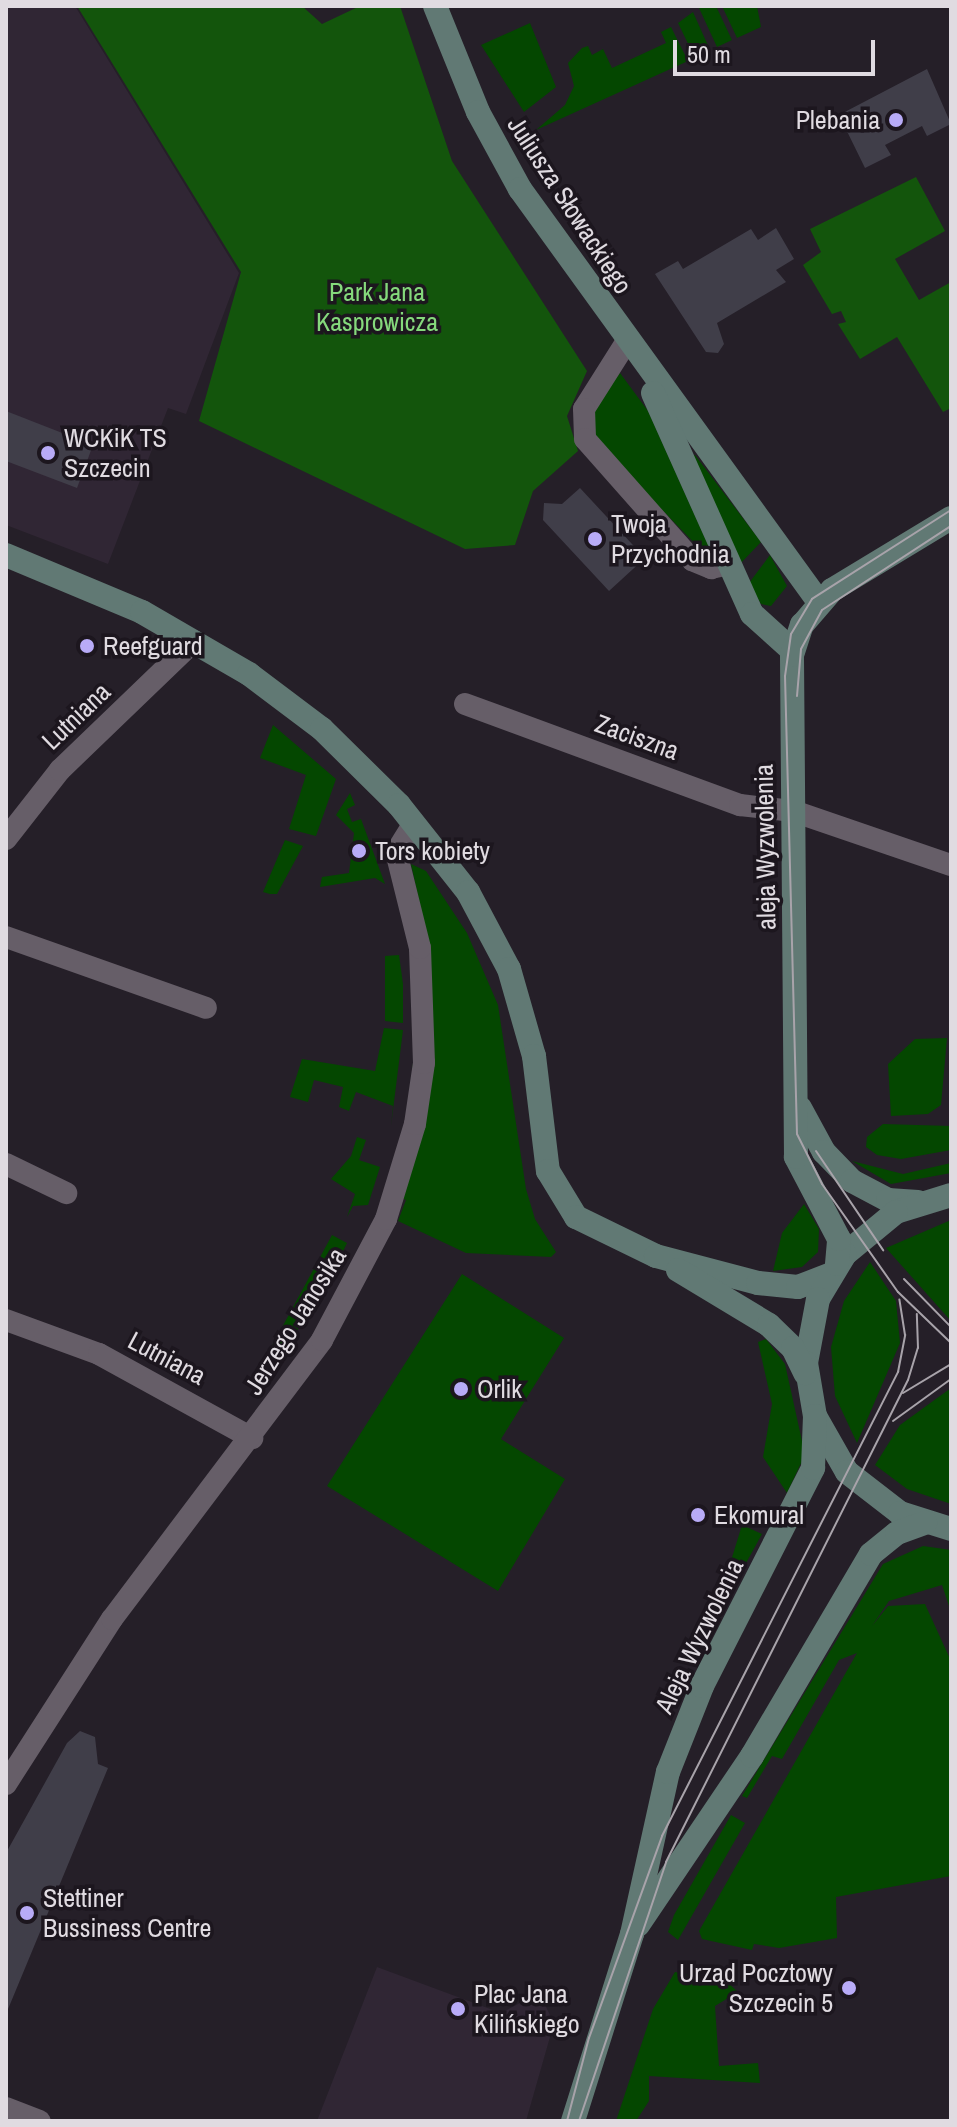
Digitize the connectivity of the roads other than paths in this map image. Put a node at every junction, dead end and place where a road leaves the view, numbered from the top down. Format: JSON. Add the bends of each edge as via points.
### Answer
{"nodes":[{"id":1,"x":435,"y":6,"type":"edge"},
{"id":2,"x":627,"y":341,"type":"junction"},
{"id":3,"x":951,"y":518,"type":"edge"},
{"id":4,"x":6,"y":555,"type":"edge"},
{"id":5,"x":728,"y":564,"type":"junction"},
{"id":6,"x":819,"y":602,"type":"junction"},
{"id":7,"x":194,"y":641,"type":"junction"},
{"id":8,"x":793,"y":651,"type":"junction"},
{"id":9,"x":465,"y":704,"type":"dead end"},
{"id":10,"x":793,"y":811,"type":"junction"},
{"id":11,"x":414,"y":823,"type":"junction"},
{"id":12,"x":6,"y":839,"type":"edge"},
{"id":13,"x":951,"y":865,"type":"edge"},
{"id":14,"x":6,"y":937,"type":"edge"},
{"id":15,"x":206,"y":1008,"type":"dead end"},
{"id":16,"x":798,"y":1098,"type":"junction"},
{"id":17,"x":6,"y":1164,"type":"edge"},
{"id":18,"x":66,"y":1193,"type":"dead end"},
{"id":19,"x":951,"y":1195,"type":"edge"},
{"id":20,"x":921,"y":1202,"type":"junction"},
{"id":21,"x":656,"y":1256,"type":"junction"},
{"id":22,"x":834,"y":1270,"type":"junction"},
{"id":23,"x":6,"y":1320,"type":"edge"},
{"id":24,"x":807,"y":1377,"type":"junction"},
{"id":25,"x":815,"y":1416,"type":"junction"},
{"id":26,"x":252,"y":1438,"type":"junction"},
{"id":27,"x":925,"y":1523,"type":"junction"},
{"id":28,"x":951,"y":1529,"type":"edge"},
{"id":29,"x":6,"y":1784,"type":"edge"},
{"id":30,"x":632,"y":1934,"type":"junction"},
{"id":31,"x":6,"y":2108,"type":"edge"},
{"id":32,"x":40,"y":2121,"type":"edge"},
{"id":33,"x":573,"y":2121,"type":"edge"}],
"edges":[{"from":1,"to":2,"type":"street","name":"Juliusza Słowackiego","via":[[498,153]]},
{"from":2,"to":5,"type":"street","name":"Juliusza Słowackiego"},
{"from":2,"to":5,"type":"street","via":[[584,409],[585,439],[692,560],[711,568]]},
{"from":2,"to":6,"type":"street","name":"Juliusza Słowackiego"},
{"from":3,"to":6,"type":"street"},
{"from":4,"to":7,"type":"street","via":[[124,603]]},
{"from":5,"to":8,"type":"street","name":"Juliusza Słowackiego","via":[[756,621]]},
{"from":6,"to":8,"type":"street","name":"aleja Wyzwolenia"},
{"from":7,"to":11,"type":"street","via":[[322,729]]},
{"from":7,"to":12,"type":"street","name":"Lutniana","via":[[60,770]]},
{"from":8,"to":10,"type":"street","name":"aleja Wyzwolenia"},
{"from":9,"to":10,"type":"street","name":"Zaciszna","via":[[740,805]]},
{"from":10,"to":13,"type":"street","name":"Zaciszna"},
{"from":10,"to":16,"type":"street","name":"aleja Wyzwolenia"},
{"from":11,"to":21,"type":"street","via":[[475,904],[513,981],[556,1191],[585,1224]]},
{"from":11,"to":26,"type":"street","name":"Jerzego Janosika","via":[[396,852],[416,924],[425,1008],[421,1092],[406,1160],[355,1283]]},
{"from":14,"to":15,"type":"street"},
{"from":16,"to":20,"type":"street","name":"aleja Wyzwolenia","via":[[812,1135],[844,1174],[888,1200]]},
{"from":16,"to":22,"type":"street","name":"aleja Wyzwolenia","via":[[799,1171],[839,1239]]},
{"from":17,"to":18,"type":"street"},
{"from":19,"to":20,"type":"street"},
{"from":20,"to":22,"type":"street","via":[[874,1226]]},
{"from":21,"to":22,"type":"street","via":[[786,1287]]},
{"from":21,"to":24,"type":"street","via":[[774,1329]]},
{"from":22,"to":24,"type":"street","via":[[810,1324]]},
{"from":23,"to":26,"type":"street","name":"Lutniana","via":[[99,1354]]},
{"from":24,"to":25,"type":"street"},
{"from":25,"to":27,"type":"street","via":[[857,1482]]},
{"from":25,"to":30,"type":"street","name":"Aleja Wyzwolenia","via":[[813,1468],[696,1699],[660,1796]]},
{"from":26,"to":29,"type":"street","name":"Jerzego Janosika","via":[[112,1619]]},
{"from":27,"to":28,"type":"street"},
{"from":27,"to":30,"type":"street","via":[[897,1533],[871,1554],[752,1756]]},
{"from":30,"to":33,"type":"street"},
{"from":31,"to":32,"type":"street"}]}
